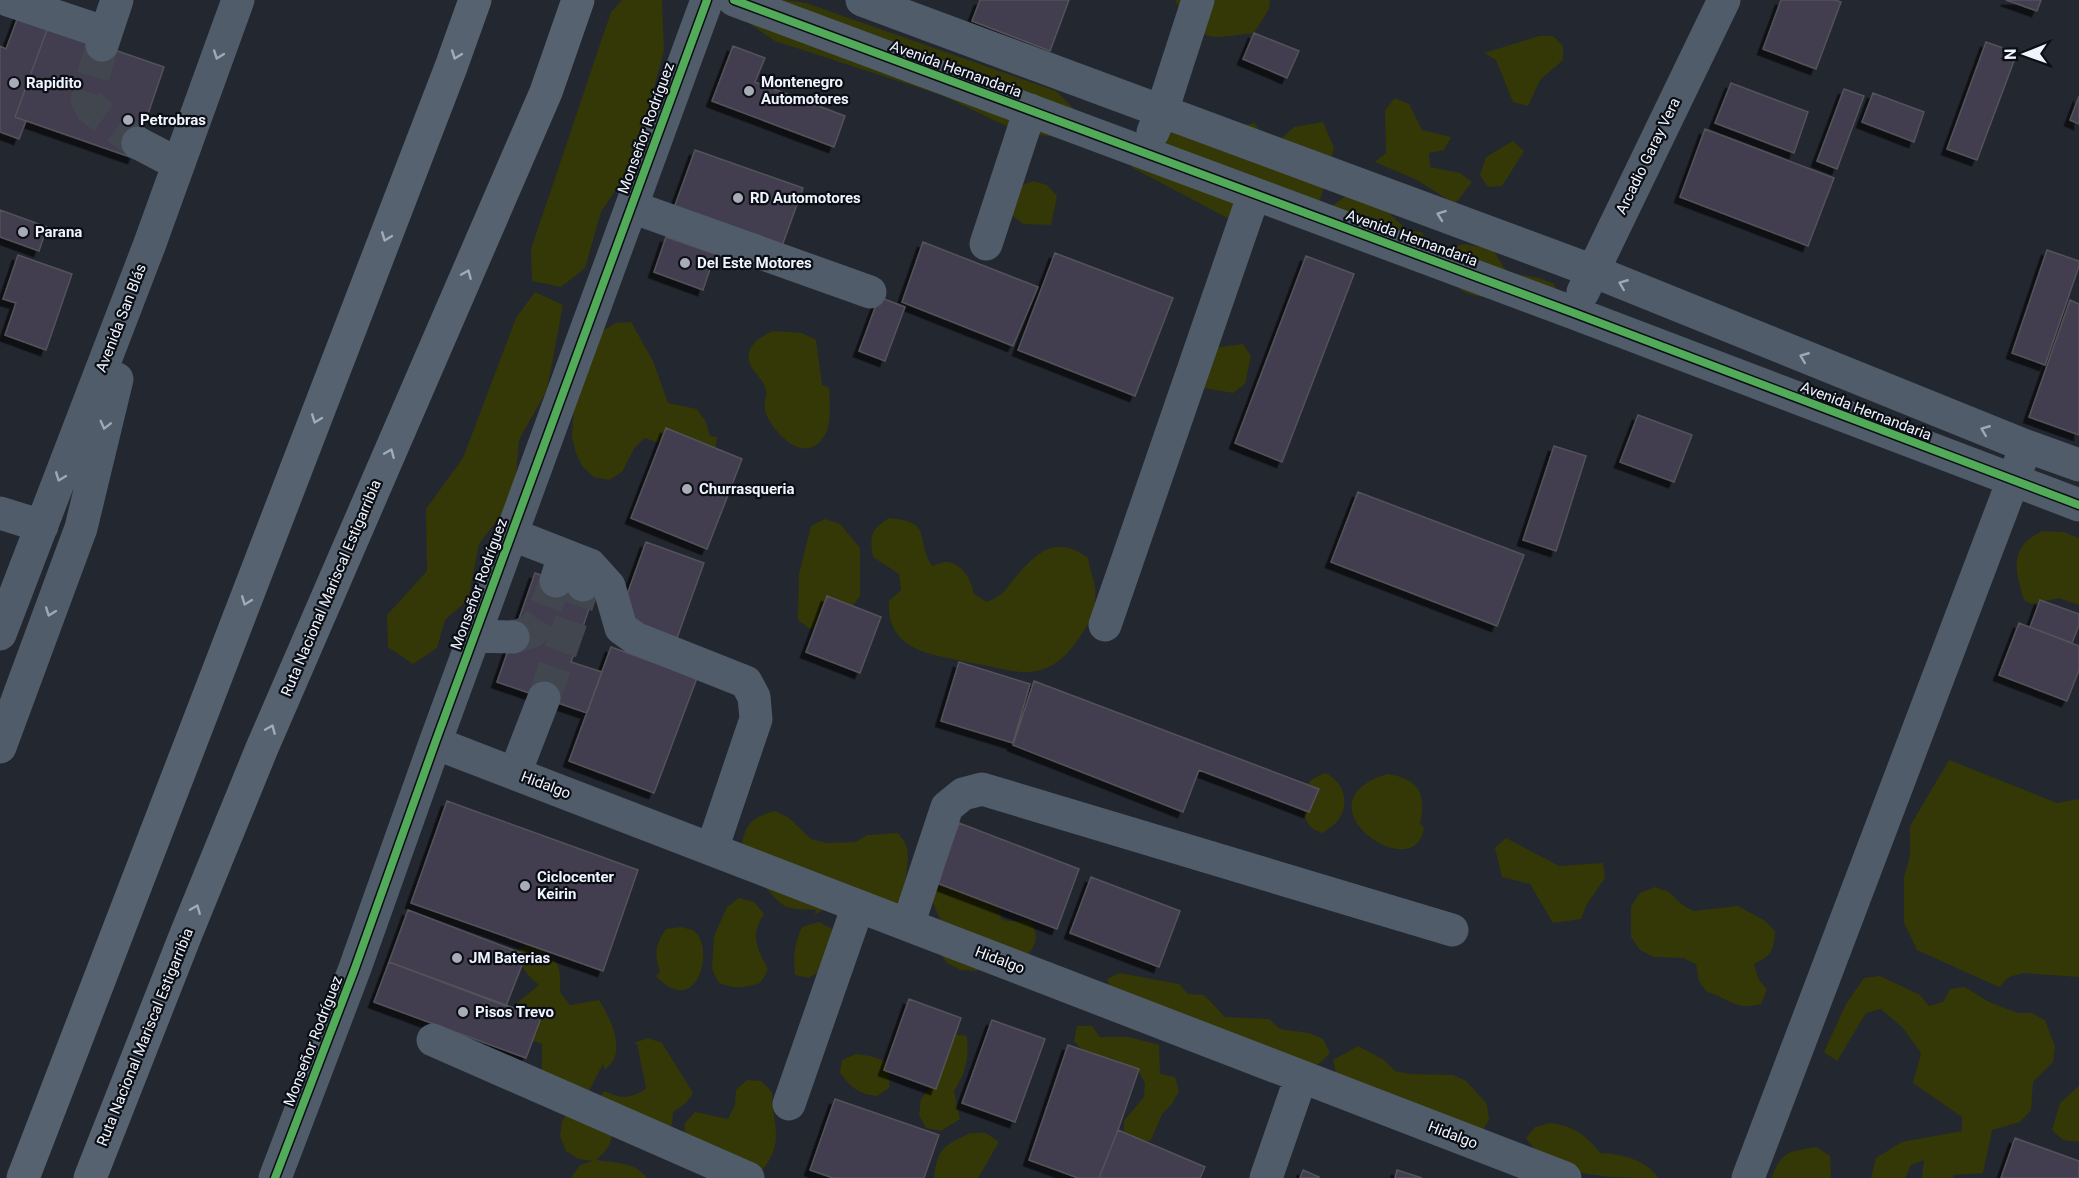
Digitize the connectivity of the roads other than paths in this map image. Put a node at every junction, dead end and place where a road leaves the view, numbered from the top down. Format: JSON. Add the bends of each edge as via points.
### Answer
{"nodes":[{"id":1,"x":8,"y":0,"type":"edge"},
{"id":2,"x":117,"y":0,"type":"edge"},
{"id":3,"x":238,"y":0,"type":"edge"},
{"id":4,"x":475,"y":0,"type":"edge"},
{"id":5,"x":578,"y":0,"type":"edge"},
{"id":6,"x":707,"y":0,"type":"edge"},
{"id":7,"x":734,"y":0,"type":"edge"},
{"id":8,"x":862,"y":0,"type":"edge"},
{"id":9,"x":1198,"y":0,"type":"edge"},
{"id":10,"x":1724,"y":0,"type":"edge"},
{"id":11,"x":1030,"y":110,"type":"junction"},
{"id":12,"x":1162,"y":111,"type":"junction"},
{"id":13,"x":138,"y":143,"type":"tunnel mouth"},
{"id":14,"x":1144,"y":153,"type":"junction"},
{"id":15,"x":178,"y":164,"type":"junction"},
{"id":16,"x":1254,"y":194,"type":"junction"},
{"id":17,"x":632,"y":207,"type":"junction"},
{"id":18,"x":986,"y":244,"type":"dead end"},
{"id":19,"x":149,"y":246,"type":"junction"},
{"id":20,"x":1593,"y":271,"type":"junction"},
{"id":21,"x":870,"y":292,"type":"dead end"},
{"id":22,"x":1574,"y":313,"type":"junction"},
{"id":23,"x":2026,"y":446,"type":"junction"},
{"id":24,"x":2079,"y":465,"type":"edge"},
{"id":25,"x":2013,"y":481,"type":"junction"},
{"id":26,"x":2079,"y":505,"type":"edge"},
{"id":27,"x":0,"y":513,"type":"edge"},
{"id":28,"x":42,"y":526,"type":"junction"},
{"id":29,"x":511,"y":534,"type":"junction"},
{"id":30,"x":1105,"y":625,"type":"dead end"},
{"id":31,"x":0,"y":634,"type":"edge"},
{"id":32,"x":474,"y":636,"type":"junction"},
{"id":33,"x":513,"y":637,"type":"tunnel mouth"},
{"id":34,"x":544,"y":698,"type":"tunnel mouth"},
{"id":35,"x":435,"y":742,"type":"junction"},
{"id":36,"x":0,"y":747,"type":"edge"},
{"id":37,"x":515,"y":773,"type":"junction"},
{"id":38,"x":712,"y":849,"type":"junction"},
{"id":39,"x":858,"y":906,"type":"junction"},
{"id":40,"x":908,"y":925,"type":"junction"},
{"id":41,"x":1452,"y":930,"type":"dead end"},
{"id":42,"x":433,"y":1040,"type":"dead end"},
{"id":43,"x":1301,"y":1077,"type":"junction"},
{"id":44,"x":789,"y":1104,"type":"dead end"},
{"id":45,"x":23,"y":1178,"type":"edge"},
{"id":46,"x":90,"y":1178,"type":"edge"},
{"id":47,"x":275,"y":1178,"type":"edge"},
{"id":48,"x":748,"y":1178,"type":"edge"},
{"id":49,"x":1266,"y":1178,"type":"edge"},
{"id":50,"x":1565,"y":1178,"type":"edge"},
{"id":51,"x":1748,"y":1178,"type":"edge"}],
"edges":[{"from":1,"to":2,"type":"street","via":[[104,39]]},
{"from":3,"to":15,"type":"street","name":"Avenida San Blás","one_way":true},
{"from":4,"to":45,"type":"highway","one_way":true},
{"from":46,"to":5,"type":"highway","name":"Ruta Nacional Mariscal Estigarribia","one_way":true,"via":[[262,748],[546,92]]},
{"from":6,"to":17,"type":"street","name":"Monseñor Rodríguez"},
{"from":7,"to":11,"type":"street","name":"Avenida Hernandaria"},
{"from":8,"to":12,"type":"street","name":"Avenida Hernandaria"},
{"from":9,"to":12,"type":"street"},
{"from":10,"to":20,"type":"street","name":"Arcadio Garay Vera"},
{"from":11,"to":14,"type":"street","name":"Avenida Hernandaria"},
{"from":11,"to":18,"type":"street"},
{"from":12,"to":14,"type":"street"},
{"from":20,"to":12,"type":"street","name":"Avenida Hernandaria","one_way":true},
{"from":13,"to":15,"type":"street"},
{"from":14,"to":16,"type":"street","name":"Avenida Hernandaria"},
{"from":15,"to":19,"type":"street","name":"Avenida San Blás"},
{"from":16,"to":22,"type":"street","name":"Avenida Hernandaria"},
{"from":16,"to":30,"type":"street"},
{"from":17,"to":21,"type":"street"},
{"from":17,"to":29,"type":"street","name":"Monseñor Rodríguez"},
{"from":19,"to":28,"type":"street","name":"Avenida San Blás","one_way":true},
{"from":19,"to":36,"type":"street","one_way":true,"via":[[81,528]]},
{"from":20,"to":22,"type":"street","name":"Arcadio Garay Vera"},
{"from":23,"to":20,"type":"street","name":"Avenida Hernandaria","one_way":true},
{"from":22,"to":25,"type":"street","name":"Avenida Hernandaria"},
{"from":23,"to":24,"type":"street","name":"Avenida Hernandaria"},
{"from":23,"to":25,"type":"street"},
{"from":25,"to":26,"type":"street","name":"Avenida Hernandaria"},
{"from":25,"to":51,"type":"street"},
{"from":27,"to":28,"type":"street"},
{"from":28,"to":31,"type":"street","name":"Avenida San Blás"},
{"from":29,"to":32,"type":"street","name":"Monseñor Rodríguez"},
{"from":29,"to":38,"type":"street","via":[[573,573],[609,586],[621,628],[635,638],[746,682],[754,697],[756,718]]},
{"from":32,"to":33,"type":"street"},
{"from":32,"to":35,"type":"street","name":"Monseñor Rodríguez"},
{"from":34,"to":37,"type":"street"},
{"from":35,"to":37,"type":"street","name":"Hidalgo"},
{"from":35,"to":47,"type":"street","name":"Monseñor Rodríguez"},
{"from":37,"to":38,"type":"street","name":"Hidalgo"},
{"from":38,"to":39,"type":"street","name":"Hidalgo"},
{"from":39,"to":40,"type":"street","name":"Hidalgo"},
{"from":39,"to":44,"type":"street"},
{"from":40,"to":41,"type":"street","via":[[947,807],[963,794],[982,789]]},
{"from":40,"to":43,"type":"street","name":"Hidalgo"},
{"from":42,"to":48,"type":"street"},
{"from":43,"to":49,"type":"street"},
{"from":43,"to":50,"type":"street","name":"Hidalgo"}]}
